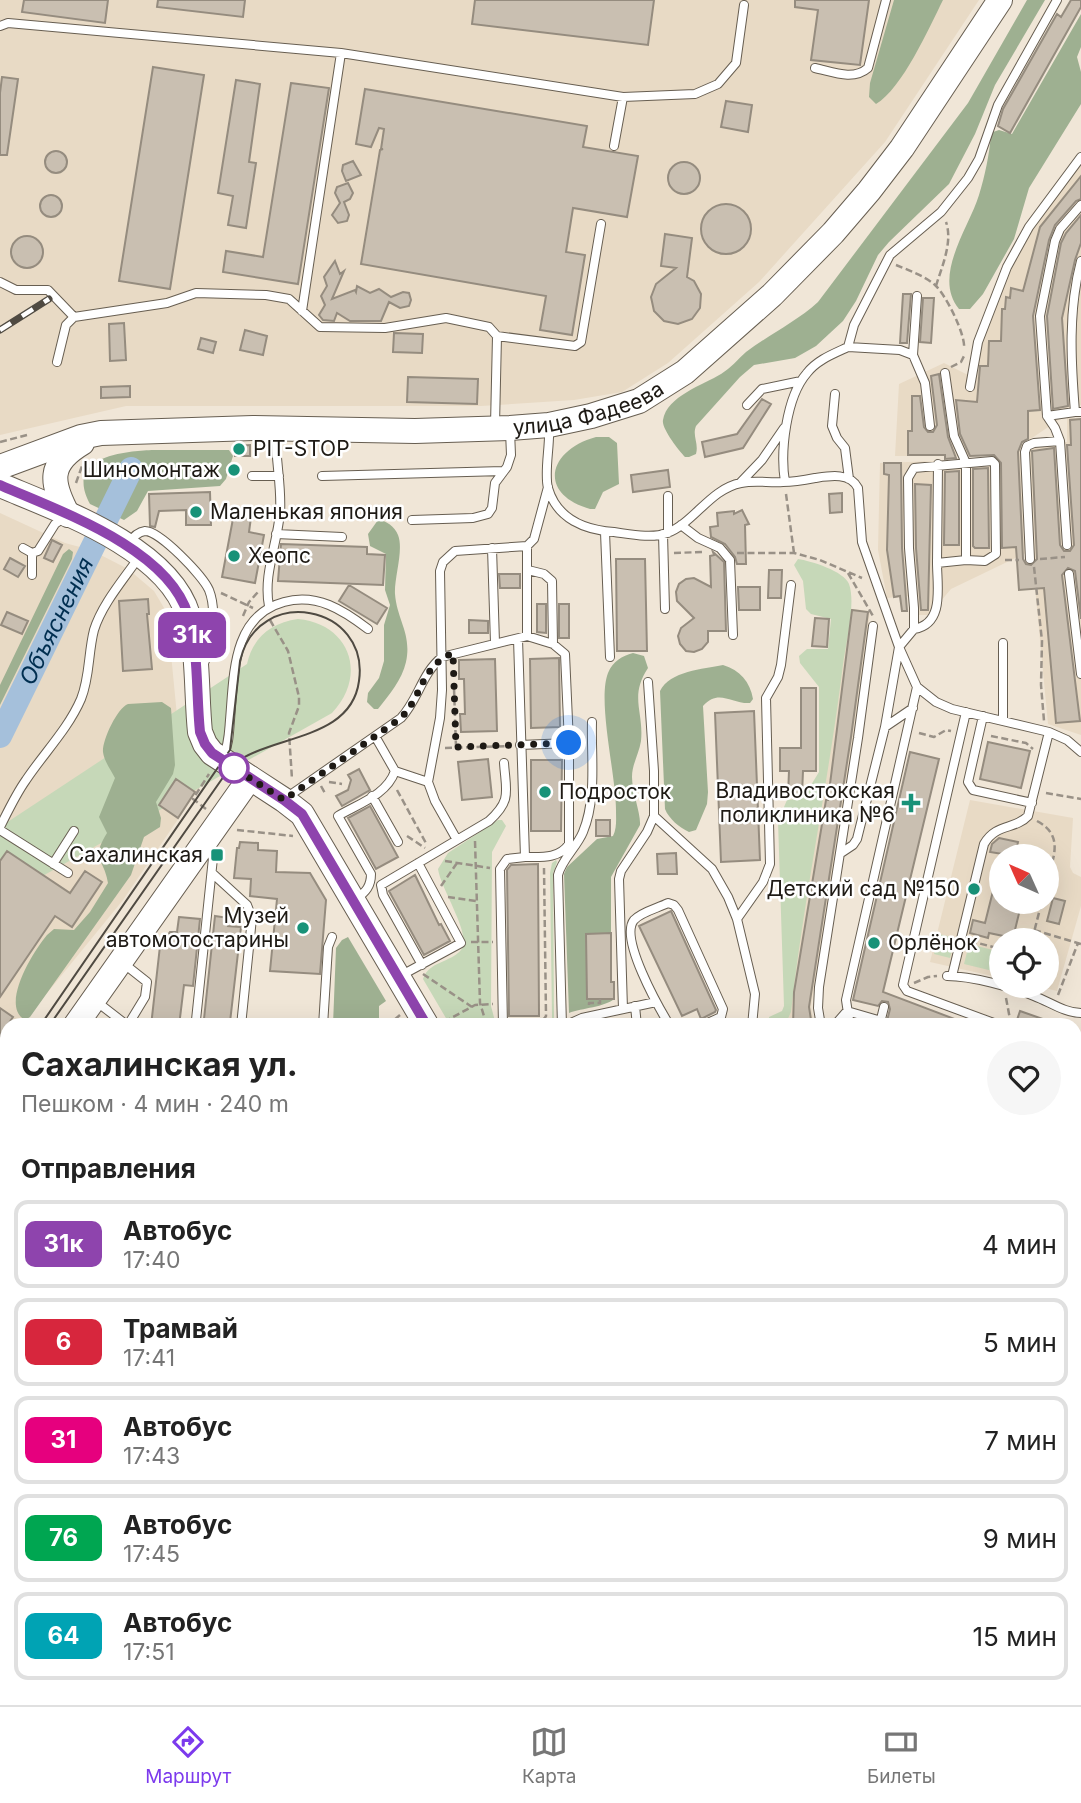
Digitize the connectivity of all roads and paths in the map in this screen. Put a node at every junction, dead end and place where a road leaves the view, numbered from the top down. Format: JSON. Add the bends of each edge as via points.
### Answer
{"nodes":[{"id":1,"x":886,"y":0,"type":"edge"},
{"id":2,"x":1000,"y":0,"type":"edge"},
{"id":3,"x":1057,"y":0,"type":"edge"},
{"id":4,"x":744,"y":5,"type":"dead end"},
{"id":5,"x":0,"y":26,"type":"edge"},
{"id":6,"x":341,"y":53,"type":"junction"},
{"id":7,"x":815,"y":68,"type":"dead end"},
{"id":8,"x":623,"y":97,"type":"junction"},
{"id":9,"x":614,"y":146,"type":"dead end"},
{"id":10,"x":1081,"y":157,"type":"edge"},
{"id":11,"x":1081,"y":205,"type":"edge"},
{"id":12,"x":941,"y":212,"type":"junction"},
{"id":13,"x":601,"y":224,"type":"dead end"},
{"id":14,"x":886,"y":261,"type":"junction"},
{"id":15,"x":1081,"y":261,"type":"edge"},
{"id":16,"x":0,"y":282,"type":"edge"},
{"id":17,"x":936,"y":286,"type":"junction"},
{"id":18,"x":917,"y":296,"type":"dead end"},
{"id":19,"x":302,"y":311,"type":"junction"},
{"id":20,"x":75,"y":317,"type":"junction"},
{"id":21,"x":497,"y":336,"type":"junction"},
{"id":22,"x":848,"y":347,"type":"junction"},
{"id":23,"x":913,"y":355,"type":"junction"},
{"id":24,"x":57,"y":362,"type":"dead end"},
{"id":25,"x":945,"y":373,"type":"joint"},
{"id":26,"x":801,"y":381,"type":"junction"},
{"id":27,"x":970,"y":387,"type":"dead end"},
{"id":28,"x":835,"y":394,"type":"dead end"},
{"id":29,"x":747,"y":405,"type":"dead end"},
{"id":30,"x":1078,"y":412,"type":"edge"},
{"id":31,"x":1047,"y":416,"type":"junction"},
{"id":32,"x":549,"y":425,"type":"junction"},
{"id":33,"x":786,"y":425,"type":"junction"},
{"id":34,"x":930,"y":426,"type":"dead end"},
{"id":35,"x":276,"y":428,"type":"junction"},
{"id":36,"x":503,"y":428,"type":"junction"},
{"id":37,"x":102,"y":433,"type":"junction"},
{"id":38,"x":26,"y":435,"type":"dead end"},
{"id":39,"x":1060,"y":441,"type":"junction"},
{"id":40,"x":0,"y":442,"type":"edge"},
{"id":41,"x":966,"y":463,"type":"junction"},
{"id":42,"x":938,"y":464,"type":"junction"},
{"id":43,"x":0,"y":467,"type":"edge"},
{"id":44,"x":503,"y":471,"type":"junction"},
{"id":45,"x":252,"y":476,"type":"dead end"},
{"id":46,"x":279,"y":476,"type":"junction"},
{"id":47,"x":322,"y":476,"type":"dead end"},
{"id":48,"x":849,"y":479,"type":"junction"},
{"id":49,"x":785,"y":482,"type":"junction"},
{"id":50,"x":740,"y":483,"type":"junction"},
{"id":51,"x":0,"y":485,"type":"edge"},
{"id":52,"x":548,"y":487,"type":"junction"},
{"id":53,"x":668,"y":496,"type":"dead end"},
{"id":54,"x":68,"y":515,"type":"junction"},
{"id":55,"x":412,"y":520,"type":"dead end"},
{"id":56,"x":681,"y":525,"type":"junction"},
{"id":57,"x":605,"y":532,"type":"junction"},
{"id":58,"x":276,"y":534,"type":"junction"},
{"id":59,"x":665,"y":534,"type":"junction"},
{"id":60,"x":342,"y":537,"type":"dead end"},
{"id":61,"x":1067,"y":545,"type":"dead end"},
{"id":62,"x":527,"y":546,"type":"junction"},
{"id":63,"x":130,"y":547,"type":"junction"},
{"id":64,"x":23,"y":548,"type":"dead end"},
{"id":65,"x":492,"y":548,"type":"junction"},
{"id":66,"x":705,"y":552,"type":"dead end"},
{"id":67,"x":32,"y":553,"type":"junction"},
{"id":68,"x":664,"y":553,"type":"junction"},
{"id":69,"x":724,"y":553,"type":"junction"},
{"id":70,"x":794,"y":553,"type":"junction"},
{"id":71,"x":996,"y":554,"type":"junction"},
{"id":72,"x":1030,"y":559,"type":"joint"},
{"id":73,"x":966,"y":560,"type":"junction"},
{"id":74,"x":937,"y":563,"type":"junction"},
{"id":75,"x":528,"y":570,"type":"junction"},
{"id":76,"x":1069,"y":573,"type":"joint"},
{"id":77,"x":32,"y":575,"type":"dead end"},
{"id":78,"x":792,"y":585,"type":"dead end"},
{"id":79,"x":208,"y":588,"type":"junction"},
{"id":80,"x":265,"y":609,"type":"junction"},
{"id":81,"x":665,"y":609,"type":"dead end"},
{"id":82,"x":873,"y":626,"type":"joint"},
{"id":83,"x":368,"y":629,"type":"dead end"},
{"id":84,"x":914,"y":629,"type":"junction"},
{"id":85,"x":733,"y":635,"type":"dead end"},
{"id":86,"x":522,"y":638,"type":"junction"},
{"id":87,"x":495,"y":643,"type":"junction"},
{"id":88,"x":1003,"y":643,"type":"dead end"},
{"id":89,"x":553,"y":644,"type":"junction"},
{"id":90,"x":899,"y":647,"type":"junction"},
{"id":91,"x":453,"y":653,"type":"junction"},
{"id":92,"x":442,"y":657,"type":"junction"},
{"id":93,"x":610,"y":657,"type":"dead end"},
{"id":94,"x":1081,"y":674,"type":"edge"},
{"id":95,"x":195,"y":675,"type":"junction"},
{"id":96,"x":648,"y":682,"type":"dead end"},
{"id":97,"x":917,"y":687,"type":"junction"},
{"id":98,"x":914,"y":708,"type":"junction"},
{"id":99,"x":966,"y":712,"type":"junction"},
{"id":100,"x":983,"y":716,"type":"junction"},
{"id":101,"x":1003,"y":721,"type":"junction"},
{"id":102,"x":592,"y":722,"type":"dead end"},
{"id":103,"x":885,"y":727,"type":"junction"},
{"id":104,"x":909,"y":730,"type":"junction"},
{"id":105,"x":946,"y":730,"type":"dead end"},
{"id":106,"x":1047,"y":732,"type":"junction"},
{"id":107,"x":979,"y":733,"type":"junction"},
{"id":108,"x":375,"y":736,"type":"junction"},
{"id":109,"x":569,"y":743,"type":"junction"},
{"id":110,"x":520,"y":745,"type":"junction"},
{"id":111,"x":1081,"y":752,"type":"edge"},
{"id":112,"x":1035,"y":754,"type":"dead end"},
{"id":113,"x":220,"y":759,"type":"junction"},
{"id":114,"x":504,"y":763,"type":"dead end"},
{"id":115,"x":395,"y":771,"type":"junction"},
{"id":116,"x":250,"y":778,"type":"junction"},
{"id":117,"x":392,"y":781,"type":"junction"},
{"id":118,"x":428,"y":782,"type":"junction"},
{"id":119,"x":342,"y":783,"type":"dead end"},
{"id":120,"x":321,"y":786,"type":"junction"},
{"id":121,"x":314,"y":790,"type":"dead end"},
{"id":122,"x":1036,"y":790,"type":"junction"},
{"id":123,"x":326,"y":794,"type":"dead end"},
{"id":124,"x":289,"y":796,"type":"junction"},
{"id":125,"x":372,"y":796,"type":"junction"},
{"id":126,"x":1081,"y":799,"type":"edge"},
{"id":127,"x":1032,"y":803,"type":"junction"},
{"id":128,"x":202,"y":806,"type":"dead end"},
{"id":129,"x":654,"y":816,"type":"junction"},
{"id":130,"x":1028,"y":816,"type":"junction"},
{"id":131,"x":0,"y":828,"type":"edge"},
{"id":132,"x":475,"y":830,"type":"junction"},
{"id":133,"x":74,"y":831,"type":"dead end"},
{"id":134,"x":396,"y":838,"type":"joint"},
{"id":135,"x":457,"y":840,"type":"junction"},
{"id":136,"x":206,"y":841,"type":"junction"},
{"id":137,"x":1054,"y":844,"type":"edge"},
{"id":138,"x":841,"y":853,"type":"junction"},
{"id":139,"x":432,"y":854,"type":"junction"},
{"id":140,"x":544,"y":856,"type":"junction"},
{"id":141,"x":524,"y":857,"type":"junction"},
{"id":142,"x":418,"y":863,"type":"junction"},
{"id":143,"x":457,"y":863,"type":"junction"},
{"id":144,"x":53,"y":864,"type":"junction"},
{"id":145,"x":475,"y":866,"type":"junction"},
{"id":146,"x":483,"y":868,"type":"dead end"},
{"id":147,"x":68,"y":873,"type":"dead end"},
{"id":148,"x":212,"y":873,"type":"junction"},
{"id":149,"x":435,"y":895,"type":"junction"},
{"id":150,"x":353,"y":900,"type":"junction"},
{"id":151,"x":476,"y":901,"type":"junction"},
{"id":152,"x":737,"y":919,"type":"junction"},
{"id":153,"x":332,"y":937,"type":"dead end"},
{"id":154,"x":162,"y":938,"type":"dead end"},
{"id":155,"x":961,"y":938,"type":"junction"},
{"id":156,"x":1059,"y":938,"type":"edge"},
{"id":157,"x":1080,"y":944,"type":"edge"},
{"id":158,"x":172,"y":945,"type":"dead end"},
{"id":159,"x":989,"y":945,"type":"edge"},
{"id":160,"x":120,"y":962,"type":"junction"},
{"id":161,"x":411,"y":970,"type":"junction"},
{"id":162,"x":950,"y":976,"type":"junction"},
{"id":163,"x":913,"y":983,"type":"dead end"},
{"id":164,"x":989,"y":985,"type":"edge"},
{"id":165,"x":1007,"y":998,"type":"edge"},
{"id":166,"x":1039,"y":998,"type":"edge"},
{"id":167,"x":93,"y":1000,"type":"junction"},
{"id":168,"x":656,"y":1002,"type":"junction"},
{"id":169,"x":480,"y":1003,"type":"junction"},
{"id":170,"x":501,"y":1004,"type":"junction"},
{"id":171,"x":1056,"y":1005,"type":"junction"},
{"id":172,"x":472,"y":1006,"type":"junction"},
{"id":173,"x":635,"y":1006,"type":"junction"},
{"id":174,"x":884,"y":1007,"type":"dead end"},
{"id":175,"x":623,"y":1009,"type":"junction"},
{"id":176,"x":847,"y":1011,"type":"junction"},
{"id":177,"x":403,"y":1013,"type":"dead end"},
{"id":178,"x":1081,"y":1013,"type":"edge"},
{"id":179,"x":81,"y":1018,"type":"edge"},
{"id":180,"x":118,"y":1018,"type":"edge"},
{"id":181,"x":132,"y":1018,"type":"edge"},
{"id":182,"x":196,"y":1018,"type":"edge"},
{"id":183,"x":242,"y":1018,"type":"edge"},
{"id":184,"x":324,"y":1018,"type":"edge"},
{"id":185,"x":397,"y":1018,"type":"edge"},
{"id":186,"x":431,"y":1018,"type":"edge"},
{"id":187,"x":448,"y":1018,"type":"edge"},
{"id":188,"x":485,"y":1018,"type":"edge"},
{"id":189,"x":502,"y":1018,"type":"edge"},
{"id":190,"x":545,"y":1018,"type":"edge"},
{"id":191,"x":563,"y":1018,"type":"edge"},
{"id":192,"x":592,"y":1018,"type":"edge"},
{"id":193,"x":636,"y":1018,"type":"edge"},
{"id":194,"x":665,"y":1018,"type":"edge"},
{"id":195,"x":718,"y":1018,"type":"edge"},
{"id":196,"x":753,"y":1018,"type":"edge"},
{"id":197,"x":820,"y":1018,"type":"edge"},
{"id":198,"x":841,"y":1018,"type":"edge"},
{"id":199,"x":848,"y":1018,"type":"edge"},
{"id":200,"x":867,"y":1018,"type":"edge"},
{"id":201,"x":881,"y":1018,"type":"edge"},
{"id":202,"x":980,"y":1018,"type":"edge"},
{"id":203,"x":1010,"y":1018,"type":"edge"}],
"edges":[{"from":1,"to":7,"type":"lane","via":[[868,68],[850,76]]},
{"from":2,"to":32,"type":"main road","name":"улица Фадеева","via":[[869,191],[772,295],[685,372],[639,401]]},
{"from":3,"to":12,"type":"lane","via":[[998,104],[979,159]]},
{"from":4,"to":8,"type":"lane","via":[[736,64],[718,84],[695,94]]},
{"from":5,"to":6,"type":"lane","via":[[9,23]]},
{"from":6,"to":8,"type":"lane"},
{"from":6,"to":19,"type":"lane"},
{"from":8,"to":9,"type":"lane"},
{"from":10,"to":27,"type":"lane","via":[[1028,227],[1007,267],[978,342]]},
{"from":11,"to":31,"type":"lane","via":[[1055,241],[1041,316]]},
{"from":12,"to":14,"type":"lane"},
{"from":12,"to":17,"type":"path","via":[[949,230]]},
{"from":13,"to":21,"type":"lane","via":[[581,342],[575,346]]},
{"from":14,"to":17,"type":"path"},
{"from":14,"to":22,"type":"lane"},
{"from":15,"to":30,"type":"lane","via":[[1072,315],[1072,374]]},
{"from":16,"to":20,"type":"lane","via":[[16,290],[48,290]]},
{"from":17,"to":25,"type":"path","via":[[965,344],[961,362]]},
{"from":18,"to":23,"type":"lane"},
{"from":19,"to":20,"type":"lane","via":[[289,299],[266,295],[196,293],[167,303]]},
{"from":19,"to":21,"type":"lane","via":[[320,327],[385,328],[446,318],[489,327]]},
{"from":20,"to":24,"type":"lane","via":[[66,326]]},
{"from":21,"to":36,"type":"lane"},
{"from":22,"to":23,"type":"lane"},
{"from":22,"to":26,"type":"lane","via":[[808,370]]},
{"from":23,"to":34,"type":"lane","via":[[925,383]]},
{"from":25,"to":41,"type":"lane","via":[[954,436]]},
{"from":26,"to":29,"type":"lane","via":[[762,389]]},
{"from":26,"to":33,"type":"lane"},
{"from":28,"to":48,"type":"lane","via":[[832,426],[845,448]]},
{"from":30,"to":31,"type":"lane"},
{"from":31,"to":39,"type":"lane"},
{"from":32,"to":36,"type":"main road","name":"улица Фадеева"},
{"from":32,"to":52,"type":"lane"},
{"from":33,"to":49,"type":"lane"},
{"from":33,"to":50,"type":"lane"},
{"from":35,"to":36,"type":"main road","name":"улица Фадеева"},
{"from":35,"to":37,"type":"main road","name":"улица Фадеева"},
{"from":35,"to":46,"type":"lane"},
{"from":36,"to":44,"type":"lane","via":[[511,455]]},
{"from":37,"to":43,"type":"main road","name":"улица Фадеева"},
{"from":37,"to":54,"type":"main road","via":[[79,444],[56,468],[57,494]]},
{"from":38,"to":40,"type":"path"},
{"from":39,"to":61,"type":"lane"},
{"from":39,"to":72,"type":"lane","via":[[1034,443],[1025,452]]},
{"from":41,"to":42,"type":"lane"},
{"from":41,"to":71,"type":"lane","via":[[995,464]]},
{"from":41,"to":73,"type":"lane"},
{"from":42,"to":74,"type":"lane"},
{"from":42,"to":84,"type":"lane","via":[[914,468],[908,478]]},
{"from":44,"to":47,"type":"lane"},
{"from":44,"to":55,"type":"lane","via":[[488,514]]},
{"from":45,"to":46,"type":"lane"},
{"from":46,"to":58,"type":"lane"},
{"from":48,"to":49,"type":"lane"},
{"from":48,"to":90,"type":"lane","via":[[858,488],[862,541]]},
{"from":49,"to":50,"type":"lane"},
{"from":49,"to":70,"type":"path"},
{"from":50,"to":56,"type":"lane","via":[[715,496]]},
{"from":51,"to":54,"type":"main road"},
{"from":52,"to":57,"type":"lane","via":[[565,516]]},
{"from":52,"to":62,"type":"lane","via":[[534,539]]},
{"from":53,"to":59,"type":"lane"},
{"from":54,"to":63,"type":"main road"},
{"from":54,"to":67,"type":"lane"},
{"from":56,"to":59,"type":"lane"},
{"from":56,"to":69,"type":"lane"},
{"from":57,"to":59,"type":"lane"},
{"from":57,"to":93,"type":"lane"},
{"from":58,"to":60,"type":"lane"},
{"from":58,"to":80,"type":"lane"},
{"from":59,"to":68,"type":"lane"},
{"from":62,"to":65,"type":"lane"},
{"from":62,"to":75,"type":"lane"},
{"from":63,"to":79,"type":"lane","via":[[140,532],[156,534]]},
{"from":63,"to":95,"type":"main road","via":[[164,575],[184,604],[192,631]]},
{"from":63,"to":131,"type":"lane","via":[[95,626],[82,697]]},
{"from":64,"to":67,"type":"lane"},
{"from":65,"to":87,"type":"lane"},
{"from":65,"to":92,"type":"lane","via":[[454,551],[443,562],[439,580]]},
{"from":66,"to":68,"type":"path"},
{"from":67,"to":77,"type":"lane"},
{"from":68,"to":81,"type":"lane"},
{"from":69,"to":70,"type":"path"},
{"from":69,"to":85,"type":"lane","via":[[731,564]]},
{"from":70,"to":82,"type":"path","via":[[848,573],[871,610]]},
{"from":71,"to":72,"type":"path","via":[[1005,560]]},
{"from":71,"to":73,"type":"lane","via":[[985,561]]},
{"from":73,"to":74,"type":"lane"},
{"from":74,"to":84,"type":"lane","via":[[937,610],[928,623]]},
{"from":75,"to":86,"type":"lane"},
{"from":75,"to":89,"type":"lane","via":[[544,573],[552,581]]},
{"from":76,"to":94,"type":"lane"},
{"from":76,"to":106,"type":"path","via":[[1068,556],[1033,559]]},
{"from":78,"to":152,"type":"lane","via":[[781,665],[766,698],[771,864]]},
{"from":79,"to":80,"type":"path"},
{"from":79,"to":95,"type":"lane","via":[[212,624],[204,663]]},
{"from":80,"to":83,"type":"lane","via":[[292,600],[320,601]]},
{"from":80,"to":113,"type":"lane","via":[[247,628],[240,645],[227,750]]},
{"from":80,"to":124,"type":"path","via":[[288,651],[299,697],[288,740]]},
{"from":82,"to":138,"type":"lane"},
{"from":84,"to":90,"type":"lane"},
{"from":86,"to":87,"type":"lane"},
{"from":86,"to":89,"type":"lane"},
{"from":86,"to":110,"type":"lane"},
{"from":87,"to":91,"type":"lane"},
{"from":88,"to":101,"type":"lane"},
{"from":89,"to":109,"type":"lane","via":[[565,654]]},
{"from":90,"to":97,"type":"lane"},
{"from":90,"to":103,"type":"lane"},
{"from":91,"to":92,"type":"lane"},
{"from":91,"to":110,"type":"path","via":[[454,747]]},
{"from":92,"to":108,"type":"lane","via":[[432,666],[411,708]]},
{"from":92,"to":118,"type":"lane","via":[[440,718]]},
{"from":95,"to":113,"type":"main road","via":[[200,732]]},
{"from":96,"to":129,"type":"lane"},
{"from":97,"to":98,"type":"lane"},
{"from":97,"to":99,"type":"lane","via":[[936,702]]},
{"from":98,"to":103,"type":"lane"},
{"from":98,"to":104,"type":"lane"},
{"from":99,"to":100,"type":"lane"},
{"from":99,"to":202,"type":"lane","via":[[903,985],[907,991]]},
{"from":100,"to":101,"type":"lane"},
{"from":100,"to":107,"type":"lane"},
{"from":101,"to":106,"type":"lane"},
{"from":102,"to":191,"type":"lane","via":[[591,808],[583,833],[558,875]]},
{"from":103,"to":138,"type":"lane","via":[[857,839]]},
{"from":104,"to":105,"type":"path","via":[[934,737]]},
{"from":104,"to":176,"type":"lane"},
{"from":106,"to":111,"type":"lane"},
{"from":106,"to":122,"type":"lane"},
{"from":107,"to":112,"type":"path","via":[[1026,743]]},
{"from":107,"to":127,"type":"lane","via":[[968,782],[973,790]]},
{"from":108,"to":115,"type":"lane"},
{"from":108,"to":124,"type":"lane"},
{"from":109,"to":110,"type":"lane"},
{"from":109,"to":140,"type":"lane","via":[[569,844],[562,852]]},
{"from":110,"to":141,"type":"lane"},
{"from":113,"to":116,"type":"main road"},
{"from":113,"to":128,"type":"path","via":[[193,799]]},
{"from":114,"to":132,"type":"lane","via":[[506,802]]},
{"from":115,"to":117,"type":"lane"},
{"from":115,"to":118,"type":"lane"},
{"from":116,"to":124,"type":"main road"},
{"from":116,"to":136,"type":"main road"},
{"from":117,"to":125,"type":"lane"},
{"from":117,"to":139,"type":"path"},
{"from":118,"to":135,"type":"lane"},
{"from":119,"to":120,"type":"path"},
{"from":120,"to":121,"type":"path"},
{"from":120,"to":123,"type":"path"},
{"from":122,"to":126,"type":"path"},
{"from":122,"to":127,"type":"lane"},
{"from":124,"to":150,"type":"main road"},
{"from":125,"to":134,"type":"lane"},
{"from":125,"to":150,"type":"lane","via":[[338,816],[371,874],[365,893]]},
{"from":127,"to":130,"type":"lane"},
{"from":129,"to":152,"type":"lane","via":[[712,869]]},
{"from":129,"to":175,"type":"lane","via":[[619,879]]},
{"from":130,"to":137,"type":"path","via":[[1052,832]]},
{"from":130,"to":155,"type":"lane","via":[[992,832],[986,840]]},
{"from":131,"to":144,"type":"lane"},
{"from":132,"to":135,"type":"lane"},
{"from":132,"to":145,"type":"path"},
{"from":133,"to":144,"type":"lane"},
{"from":134,"to":139,"type":"path","via":[[409,836]]},
{"from":135,"to":139,"type":"lane"},
{"from":136,"to":148,"type":"lane","via":[[213,858]]},
{"from":136,"to":160,"type":"main road"},
{"from":138,"to":197,"type":"lane","via":[[819,987]]},
{"from":139,"to":142,"type":"lane"},
{"from":139,"to":143,"type":"path"},
{"from":140,"to":141,"type":"lane"},
{"from":140,"to":190,"type":"path"},
{"from":141,"to":170,"type":"lane","via":[[507,859],[500,869]]},
{"from":142,"to":149,"type":"lane"},
{"from":142,"to":161,"type":"lane","via":[[381,885]]},
{"from":143,"to":145,"type":"path"},
{"from":143,"to":149,"type":"path"},
{"from":144,"to":147,"type":"lane"},
{"from":145,"to":146,"type":"path"},
{"from":145,"to":151,"type":"path"},
{"from":148,"to":182,"type":"lane"},
{"from":148,"to":183,"type":"lane","via":[[247,905],[252,918]]},
{"from":149,"to":151,"type":"path"},
{"from":149,"to":161,"type":"lane","via":[[461,943]]},
{"from":150,"to":161,"type":"main road"},
{"from":151,"to":169,"type":"path"},
{"from":152,"to":196,"type":"lane","via":[[755,993]]},
{"from":153,"to":184,"type":"lane"},
{"from":154,"to":158,"type":"path","via":[[158,943]]},
{"from":155,"to":159,"type":"path"},
{"from":155,"to":162,"type":"lane"},
{"from":156,"to":157,"type":"path"},
{"from":157,"to":171,"type":"path"},
{"from":160,"to":167,"type":"main road"},
{"from":160,"to":181,"type":"lane","via":[[147,982],[145,997]]},
{"from":161,"to":172,"type":"path"},
{"from":161,"to":186,"type":"main road"},
{"from":162,"to":163,"type":"path"},
{"from":162,"to":164,"type":"lane"},
{"from":165,"to":203,"type":"path"},
{"from":166,"to":171,"type":"lane"},
{"from":167,"to":179,"type":"main road"},
{"from":167,"to":180,"type":"lane"},
{"from":168,"to":173,"type":"lane"},
{"from":168,"to":194,"type":"lane"},
{"from":168,"to":195,"type":"lane","via":[[633,950],[631,928],[636,918],[668,903],[678,910],[723,1009]]},
{"from":169,"to":170,"type":"path"},
{"from":169,"to":172,"type":"path"},
{"from":169,"to":188,"type":"path"},
{"from":170,"to":189,"type":"lane"},
{"from":171,"to":178,"type":"lane"},
{"from":172,"to":187,"type":"path"},
{"from":173,"to":175,"type":"lane"},
{"from":173,"to":193,"type":"lane"},
{"from":174,"to":201,"type":"lane"},
{"from":175,"to":192,"type":"lane"},
{"from":176,"to":198,"type":"lane"},
{"from":176,"to":199,"type":"lane"},
{"from":176,"to":200,"type":"lane"},
{"from":177,"to":185,"type":"path"}]}
